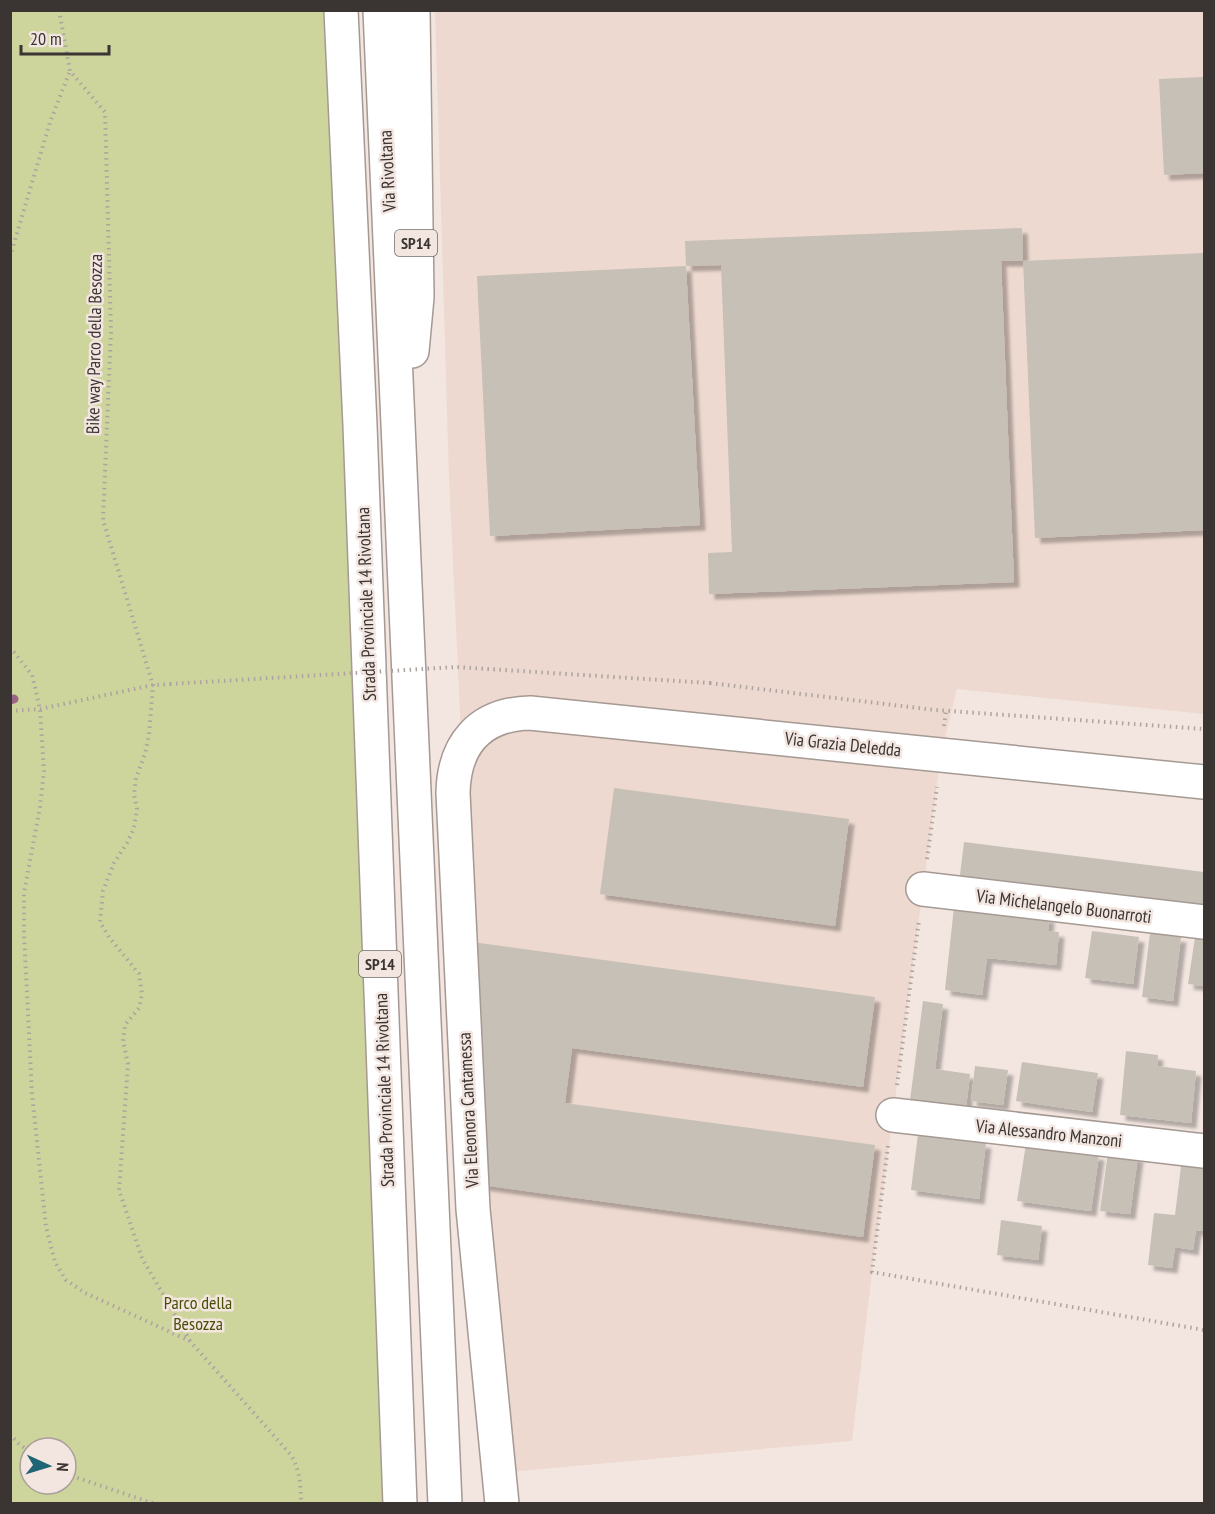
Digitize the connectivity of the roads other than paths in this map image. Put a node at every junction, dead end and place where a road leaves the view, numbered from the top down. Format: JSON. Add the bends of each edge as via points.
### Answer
{"nodes":[{"id":1,"x":320,"y":10,"type":"edge"},
{"id":2,"x":341,"y":10,"type":"edge"},
{"id":3,"x":380,"y":10,"type":"edge"},
{"id":4,"x":413,"y":10,"type":"edge"},
{"id":5,"x":360,"y":425,"type":"junction"},
{"id":6,"x":400,"y":475,"type":"junction"},
{"id":7,"x":484,"y":726,"type":"joint"},
{"id":8,"x":1204,"y":782,"type":"edge"},
{"id":9,"x":923,"y":889,"type":"road end"},
{"id":10,"x":1204,"y":922,"type":"edge"},
{"id":11,"x":892,"y":1117,"type":"road end"},
{"id":12,"x":1204,"y":1150,"type":"edge"},
{"id":13,"x":400,"y":1503,"type":"edge"},
{"id":14,"x":445,"y":1503,"type":"edge"},
{"id":15,"x":502,"y":1503,"type":"edge"}],
"edges":[{"from":1,"to":5,"type":"main road","number":"SP14","via":[[334,284]]},
{"from":2,"to":5,"type":"main road","number":"SP14"},
{"from":3,"to":6,"type":"main road","name":"Via Rivoltana","number":"SP14"},
{"from":4,"to":6,"type":"main road","number":"SP14","via":[[417,297]]},
{"from":5,"to":13,"type":"main road","name":"Strada Provinciale 14 Rivoltana","number":"SP14"},
{"from":6,"to":14,"type":"main road","number":"SP14"},
{"from":7,"to":8,"type":"main road","name":"Via Grazia Deledda","via":[[512,713],[530,713]]},
{"from":7,"to":15,"type":"main road","name":"Via Eleonora Cantamessa","via":[[470,737],[461,752],[453,774],[453,793],[473,1209]]},
{"from":9,"to":10,"type":"main road","name":"Via Michelangelo Buonarroti"},
{"from":11,"to":12,"type":"main road","name":"Via Alessandro Manzoni"}]}
